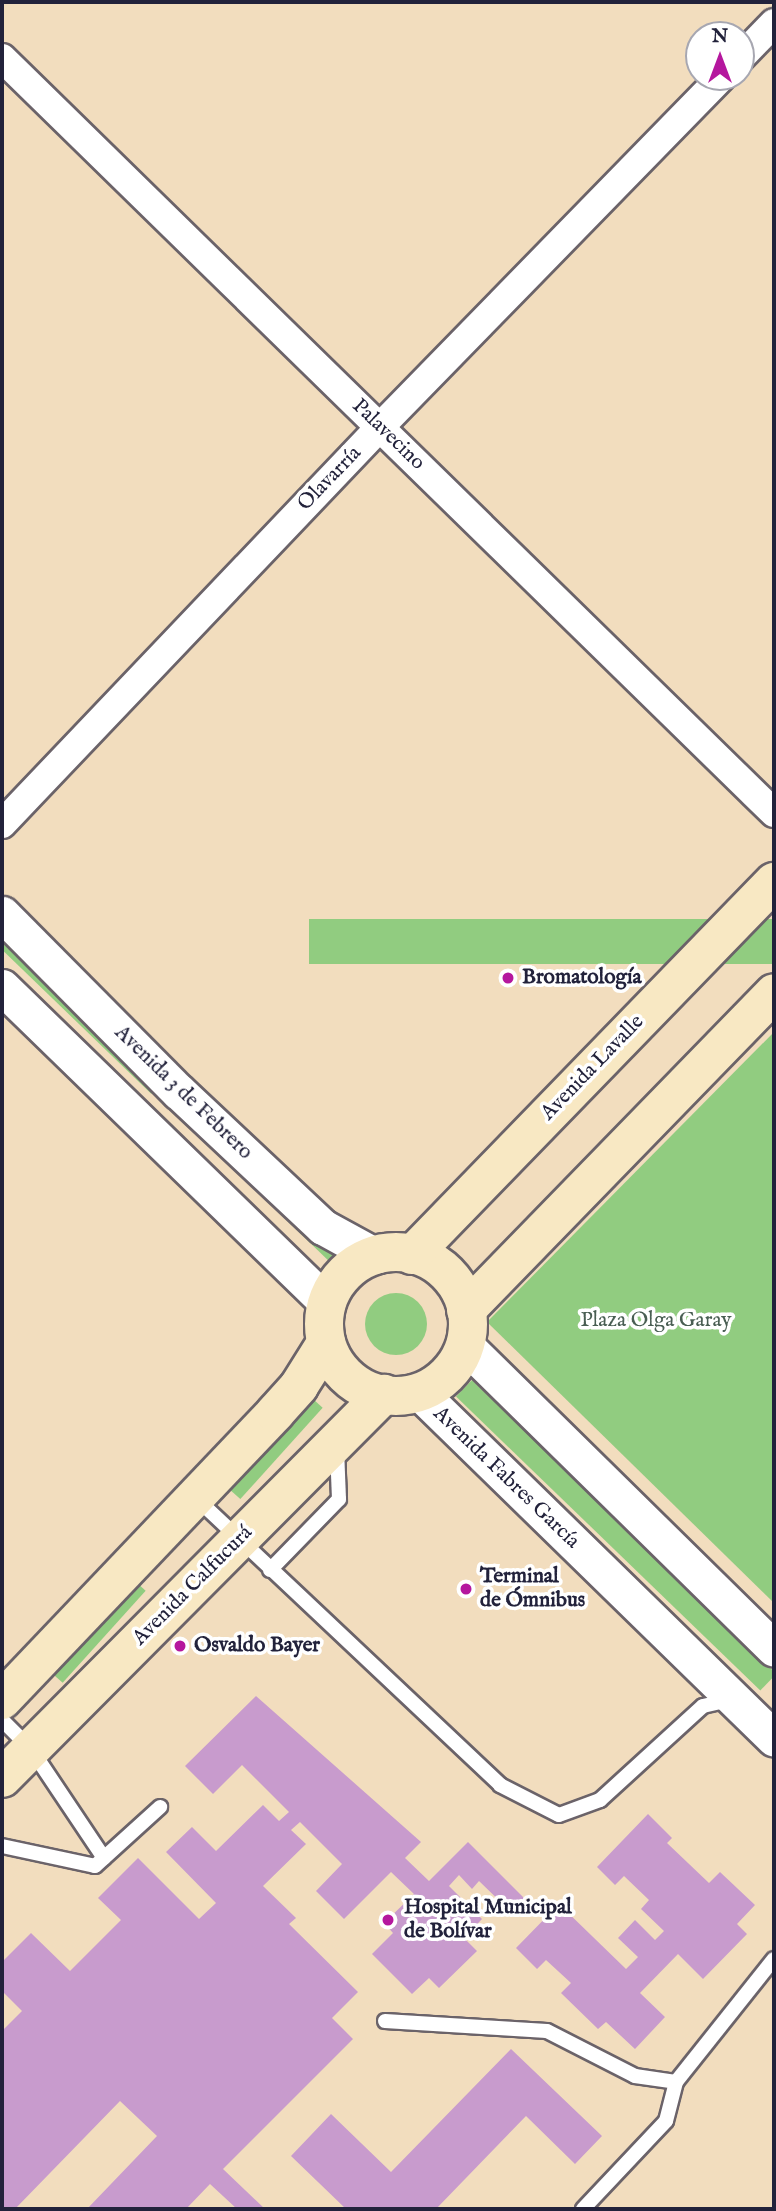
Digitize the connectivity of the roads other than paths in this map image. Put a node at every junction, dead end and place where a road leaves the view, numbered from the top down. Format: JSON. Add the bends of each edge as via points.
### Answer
{"nodes":[{"id":1,"x":774,"y":23,"type":"edge"},
{"id":2,"x":755,"y":43,"type":"edge"},
{"id":3,"x":2,"y":58,"type":"edge"},
{"id":4,"x":708,"y":91,"type":"edge"},
{"id":5,"x":380,"y":427,"type":"junction"},
{"id":6,"x":774,"y":813,"type":"edge"},
{"id":7,"x":2,"y":824,"type":"edge"},
{"id":8,"x":774,"y":882,"type":"edge"},
{"id":9,"x":2,"y":915,"type":"edge"},
{"id":10,"x":2,"y":987,"type":"edge"},
{"id":11,"x":774,"y":993,"type":"edge"},
{"id":12,"x":178,"y":1091,"type":"junction"},
{"id":13,"x":146,"y":1126,"type":"junction"},
{"id":14,"x":394,"y":1255,"type":"junction"},
{"id":15,"x":327,"y":1303,"type":"junction"},
{"id":16,"x":466,"y":1327,"type":"junction"},
{"id":17,"x":327,"y":1343,"type":"junction"},
{"id":18,"x":401,"y":1393,"type":"junction"},
{"id":19,"x":337,"y":1442,"type":"junction"},
{"id":20,"x":196,"y":1498,"type":"junction"},
{"id":21,"x":238,"y":1541,"type":"junction"},
{"id":22,"x":270,"y":1570,"type":"junction"},
{"id":23,"x":774,"y":1649,"type":"edge"},
{"id":24,"x":734,"y":1699,"type":"junction"},
{"id":25,"x":2,"y":1700,"type":"edge"},
{"id":26,"x":2,"y":1720,"type":"edge"},
{"id":27,"x":774,"y":1739,"type":"edge"},
{"id":28,"x":31,"y":1749,"type":"junction"},
{"id":29,"x":2,"y":1778,"type":"edge"},
{"id":30,"x":160,"y":1807,"type":"dead end"},
{"id":31,"x":2,"y":1846,"type":"edge"},
{"id":32,"x":104,"y":1858,"type":"junction"},
{"id":33,"x":774,"y":1959,"type":"edge"},
{"id":34,"x":384,"y":2021,"type":"dead end"},
{"id":35,"x":676,"y":2082,"type":"junction"},
{"id":36,"x":583,"y":2209,"type":"edge"}],
"edges":[{"from":1,"to":2,"type":"street"},
{"from":3,"to":5,"type":"street","name":"Palavecino"},
{"from":4,"to":5,"type":"street","name":"Olavarría"},
{"from":5,"to":6,"type":"street","name":"Palavecino"},
{"from":5,"to":7,"type":"street","name":"Olavarría"},
{"from":8,"to":14,"type":"main road","name":"Avenida Lavalle"},
{"from":9,"to":12,"type":"street","name":"Avenida 3 de Febrero"},
{"from":10,"to":13,"type":"street"},
{"from":11,"to":16,"type":"main road"},
{"from":12,"to":13,"type":"street"},
{"from":12,"to":14,"type":"street","name":"Avenida 3 de Febrero","via":[[323,1227]]},
{"from":13,"to":15,"type":"street"},
{"from":14,"to":15,"type":"main road","via":[[360,1262],[342,1276]]},
{"from":14,"to":16,"type":"main road","via":[[427,1259],[447,1273],[461,1292]]},
{"from":15,"to":17,"type":"main road"},
{"from":16,"to":18,"type":"main road","via":[[458,1363],[441,1381]]},
{"from":16,"to":23,"type":"street"},
{"from":17,"to":18,"type":"main road","via":[[335,1363],[350,1380],[371,1392]]},
{"from":17,"to":20,"type":"main road","via":[[299,1386]]},
{"from":18,"to":19,"type":"main road","name":"Avenida Calfucurá"},
{"from":18,"to":24,"type":"street","name":"Avenida Fabres García"},
{"from":19,"to":21,"type":"main road","name":"Avenida Calfucurá"},
{"from":19,"to":22,"type":"lane","via":[[339,1499]]},
{"from":20,"to":21,"type":"lane"},
{"from":20,"to":25,"type":"main road"},
{"from":21,"to":22,"type":"lane"},
{"from":21,"to":28,"type":"main road","name":"Avenida Calfucurá"},
{"from":22,"to":24,"type":"lane","via":[[500,1786],[559,1815],[600,1800],[703,1706]]},
{"from":24,"to":27,"type":"street","name":"Avenida Fabres García"},
{"from":26,"to":28,"type":"lane"},
{"from":28,"to":29,"type":"main road","name":"Avenida Calfucurá"},
{"from":28,"to":32,"type":"lane"},
{"from":30,"to":32,"type":"lane"},
{"from":31,"to":32,"type":"lane","via":[[95,1866]]},
{"from":33,"to":35,"type":"lane"},
{"from":34,"to":35,"type":"lane","via":[[547,2031],[635,2076]]},
{"from":35,"to":36,"type":"lane","via":[[666,2121]]}]}
